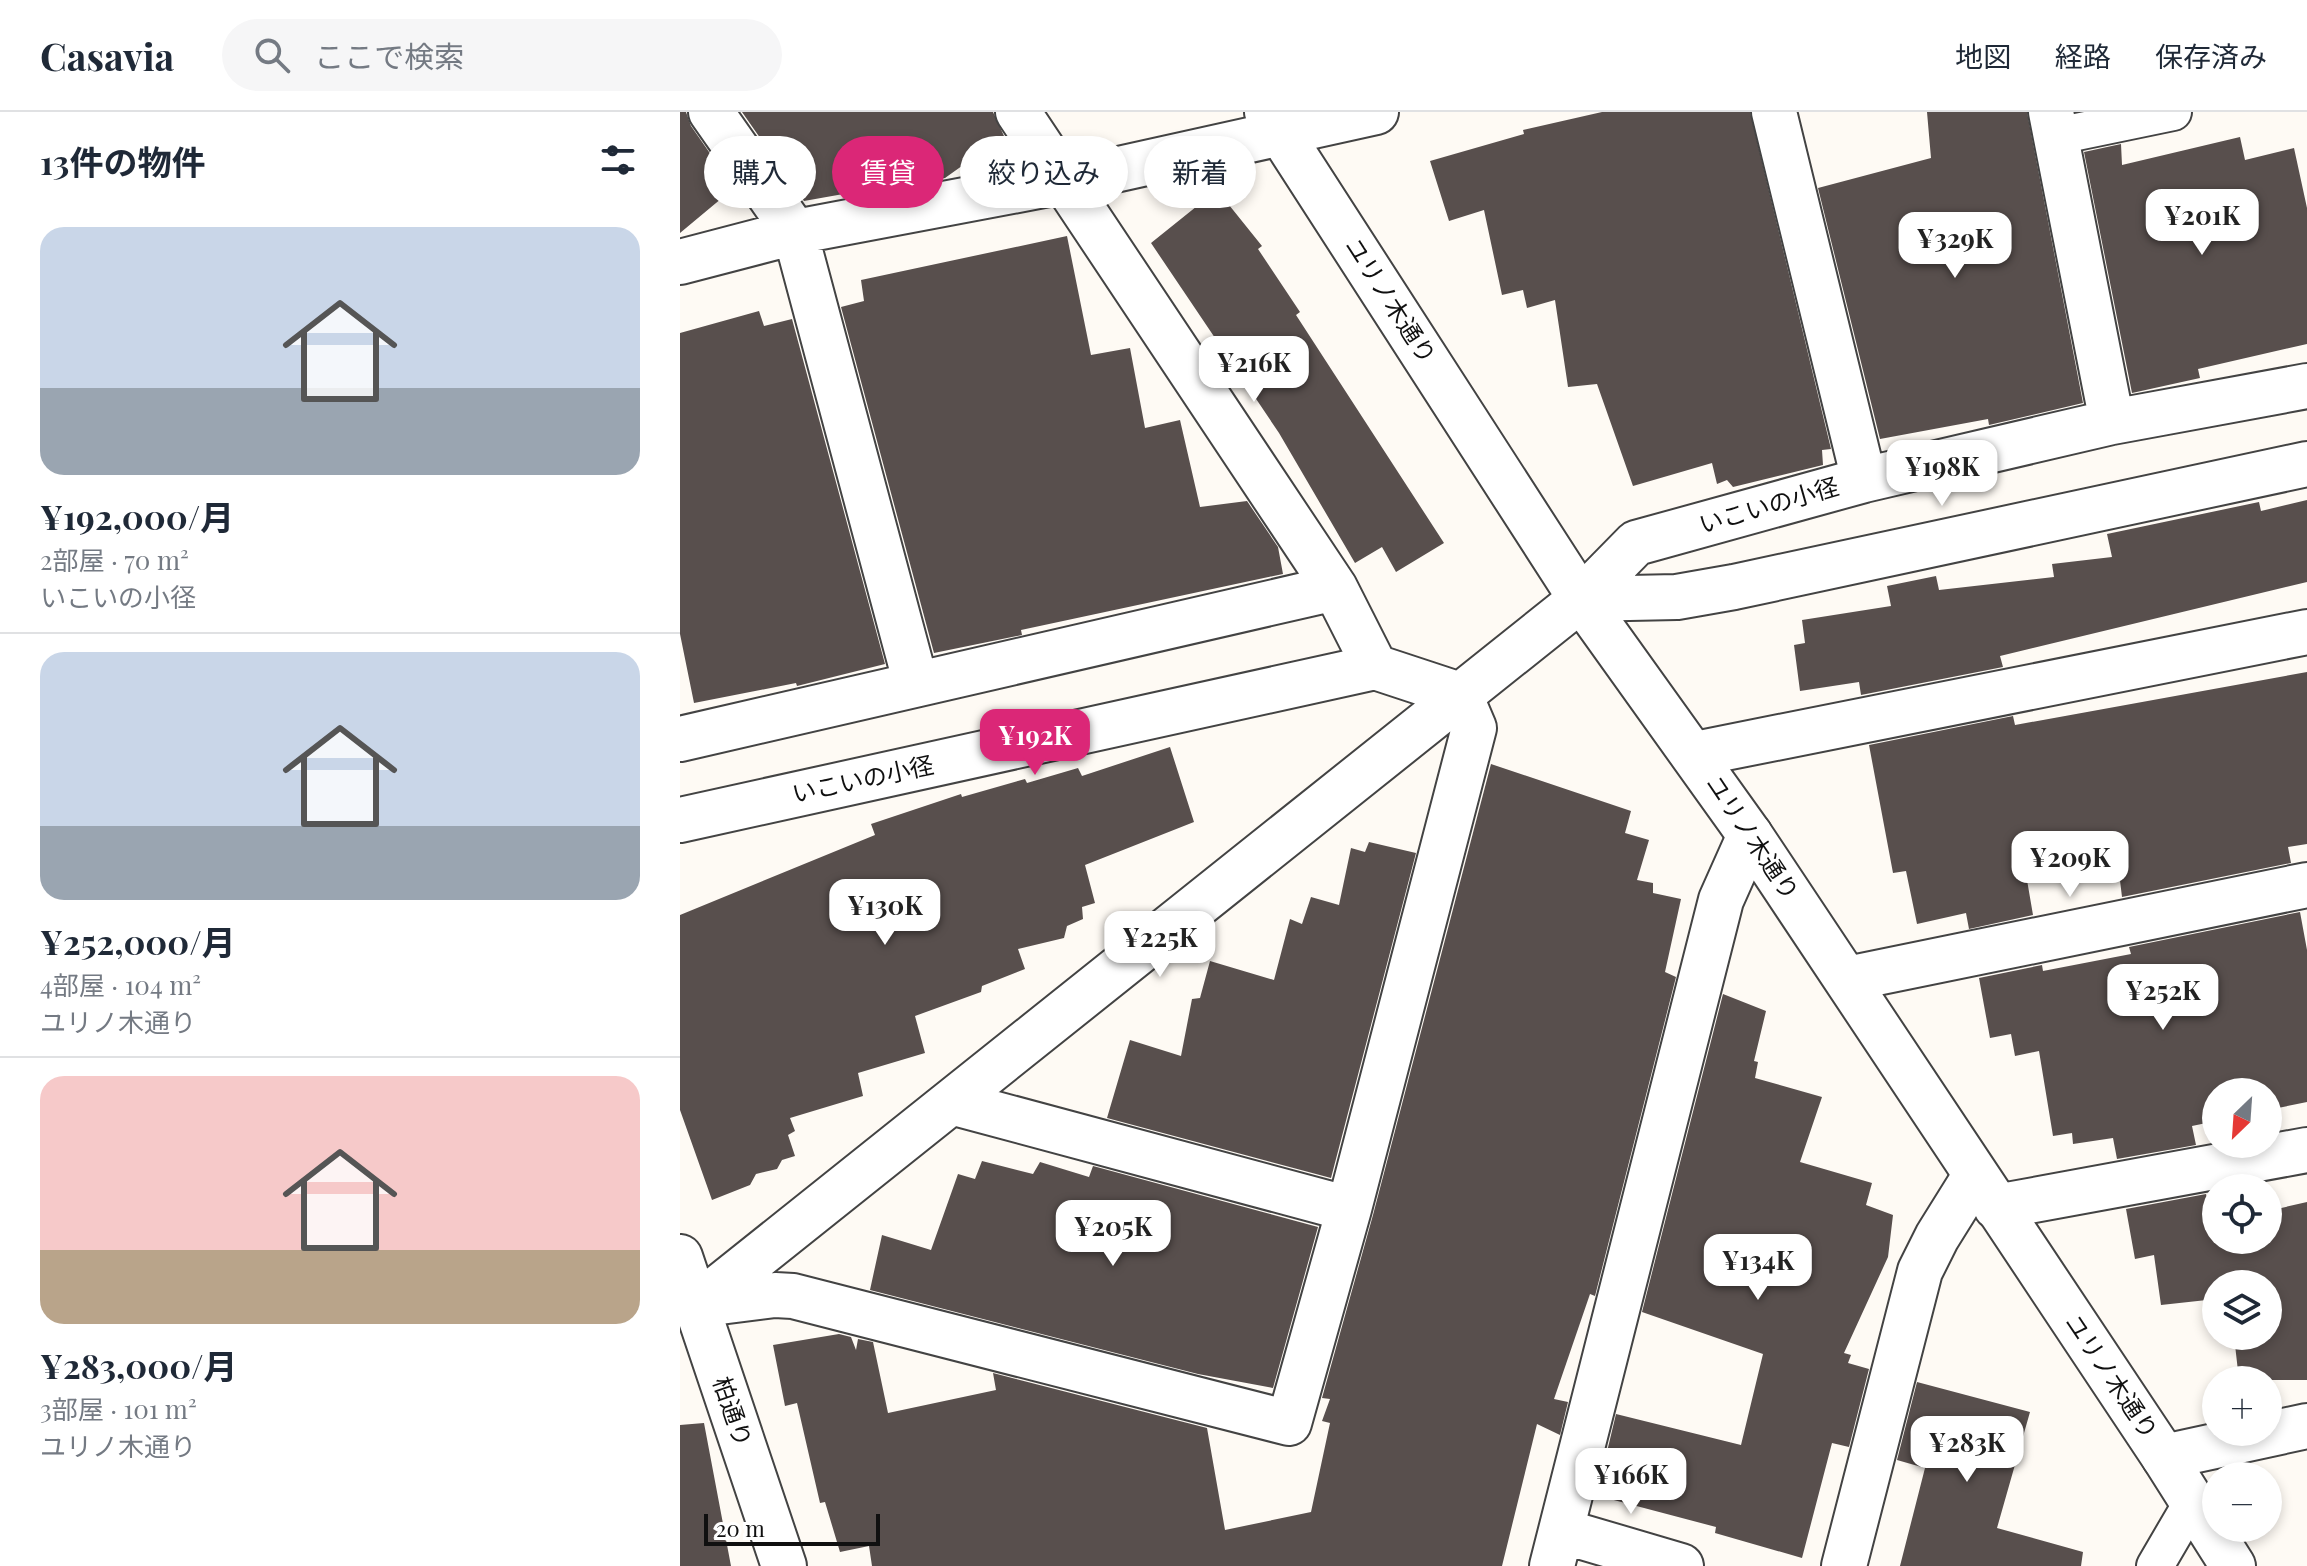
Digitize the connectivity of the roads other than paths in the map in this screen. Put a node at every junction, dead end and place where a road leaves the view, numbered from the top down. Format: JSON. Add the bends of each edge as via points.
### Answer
{"nodes":[{"id":1,"x":711,"y":112,"type":"edge"},
{"id":2,"x":1018,"y":112,"type":"edge"},
{"id":3,"x":1376,"y":112,"type":"edge"},
{"id":4,"x":1774,"y":112,"type":"edge"},
{"id":5,"x":2173,"y":112,"type":"edge"},
{"id":6,"x":1275,"y":123,"type":"edge"},
{"id":7,"x":2054,"y":124,"type":"edge"},
{"id":8,"x":1034,"y":136,"type":"edge"},
{"id":9,"x":1128,"y":164,"type":"edge"},
{"id":10,"x":960,"y":201,"type":"edge"},
{"id":11,"x":1083,"y":208,"type":"edge"},
{"id":12,"x":795,"y":232,"type":"junction"},
{"id":13,"x":680,"y":262,"type":"edge"},
{"id":14,"x":2307,"y":386,"type":"edge"},
{"id":15,"x":2112,"y":422,"type":"junction"},
{"id":16,"x":2307,"y":464,"type":"edge"},
{"id":17,"x":1864,"y":480,"type":"junction"},
{"id":18,"x":1335,"y":588,"type":"junction"},
{"id":19,"x":1581,"y":599,"type":"junction"},
{"id":20,"x":2307,"y":632,"type":"edge"},
{"id":21,"x":1375,"y":667,"type":"junction"},
{"id":22,"x":916,"y":684,"type":"junction"},
{"id":23,"x":1460,"y":695,"type":"junction"},
{"id":24,"x":680,"y":739,"type":"edge"},
{"id":25,"x":1695,"y":754,"type":"junction"},
{"id":26,"x":680,"y":820,"type":"edge"},
{"id":27,"x":1750,"y":835,"type":"junction"},
{"id":28,"x":2307,"y":885,"type":"edge"},
{"id":29,"x":1847,"y":979,"type":"junction"},
{"id":30,"x":951,"y":1102,"type":"junction"},
{"id":31,"x":2307,"y":1150,"type":"edge"},
{"id":32,"x":1986,"y":1191,"type":"junction"},
{"id":33,"x":1349,"y":1209,"type":"junction"},
{"id":34,"x":680,"y":1257,"type":"edge"},
{"id":35,"x":688,"y":1311,"type":"edge"},
{"id":36,"x":2307,"y":1426,"type":"edge"},
{"id":37,"x":2164,"y":1457,"type":"junction"},
{"id":38,"x":2193,"y":1501,"type":"junction"},
{"id":39,"x":1557,"y":1548,"type":"edge"},
{"id":40,"x":784,"y":1566,"type":"edge"},
{"id":41,"x":1681,"y":1566,"type":"edge"},
{"id":42,"x":1844,"y":1566,"type":"edge"},
{"id":43,"x":2155,"y":1566,"type":"edge"},
{"id":44,"x":2233,"y":1566,"type":"edge"}],
"edges":[{"from":1,"to":12,"type":"street"},
{"from":2,"to":8,"type":"street"},
{"from":3,"to":6,"type":"street"},
{"from":4,"to":17,"type":"street"},
{"from":5,"to":7,"type":"lane"},
{"from":6,"to":9,"type":"street"},
{"from":6,"to":19,"type":"street","name":"ユリノ木通り"},
{"from":7,"to":15,"type":"street"},
{"from":10,"to":12,"type":"street"},
{"from":11,"to":18,"type":"street"},
{"from":12,"to":13,"type":"street"},
{"from":12,"to":22,"type":"street"},
{"from":14,"to":15,"type":"street","name":"いこいの小径"},
{"from":15,"to":17,"type":"street","name":"いこいの小径"},
{"from":16,"to":19,"type":"street","via":[[1734,587],[1677,597]]},
{"from":17,"to":19,"type":"street","name":"いこいの小径","via":[[1636,543]]},
{"from":18,"to":21,"type":"street"},
{"from":18,"to":22,"type":"street"},
{"from":19,"to":23,"type":"street","name":"いこいの小径"},
{"from":19,"to":25,"type":"street","name":"ユリノ木通り"},
{"from":20,"to":25,"type":"street"},
{"from":21,"to":23,"type":"street"},
{"from":21,"to":26,"type":"street","name":"いこいの小径"},
{"from":22,"to":24,"type":"street"},
{"from":23,"to":30,"type":"street","name":"いこいの小径"},
{"from":23,"to":33,"type":"street","via":[[1474,728]]},
{"from":25,"to":27,"type":"street","name":"ユリノ木通り"},
{"from":27,"to":29,"type":"street","name":"ユリノ木通り"},
{"from":27,"to":39,"type":"street","via":[[1721,900]]},
{"from":28,"to":29,"type":"street"},
{"from":29,"to":32,"type":"street","name":"ユリノ木通り"},
{"from":30,"to":33,"type":"street"},
{"from":30,"to":35,"type":"street","name":"いこいの小径"},
{"from":31,"to":32,"type":"street"},
{"from":32,"to":37,"type":"street","name":"ユリノ木通り"},
{"from":32,"to":42,"type":"street","via":[[1937,1237],[1920,1271]]},
{"from":33,"to":35,"type":"street","via":[[1289,1423],[793,1296]]},
{"from":34,"to":35,"type":"street","name":"柏通り"},
{"from":35,"to":40,"type":"street","name":"柏通り"},
{"from":36,"to":37,"type":"street"},
{"from":37,"to":38,"type":"street","name":"ユリノ木通り"},
{"from":38,"to":43,"type":"lane"},
{"from":38,"to":44,"type":"street","name":"ユリノ木通り"},
{"from":39,"to":41,"type":"street"}]}
